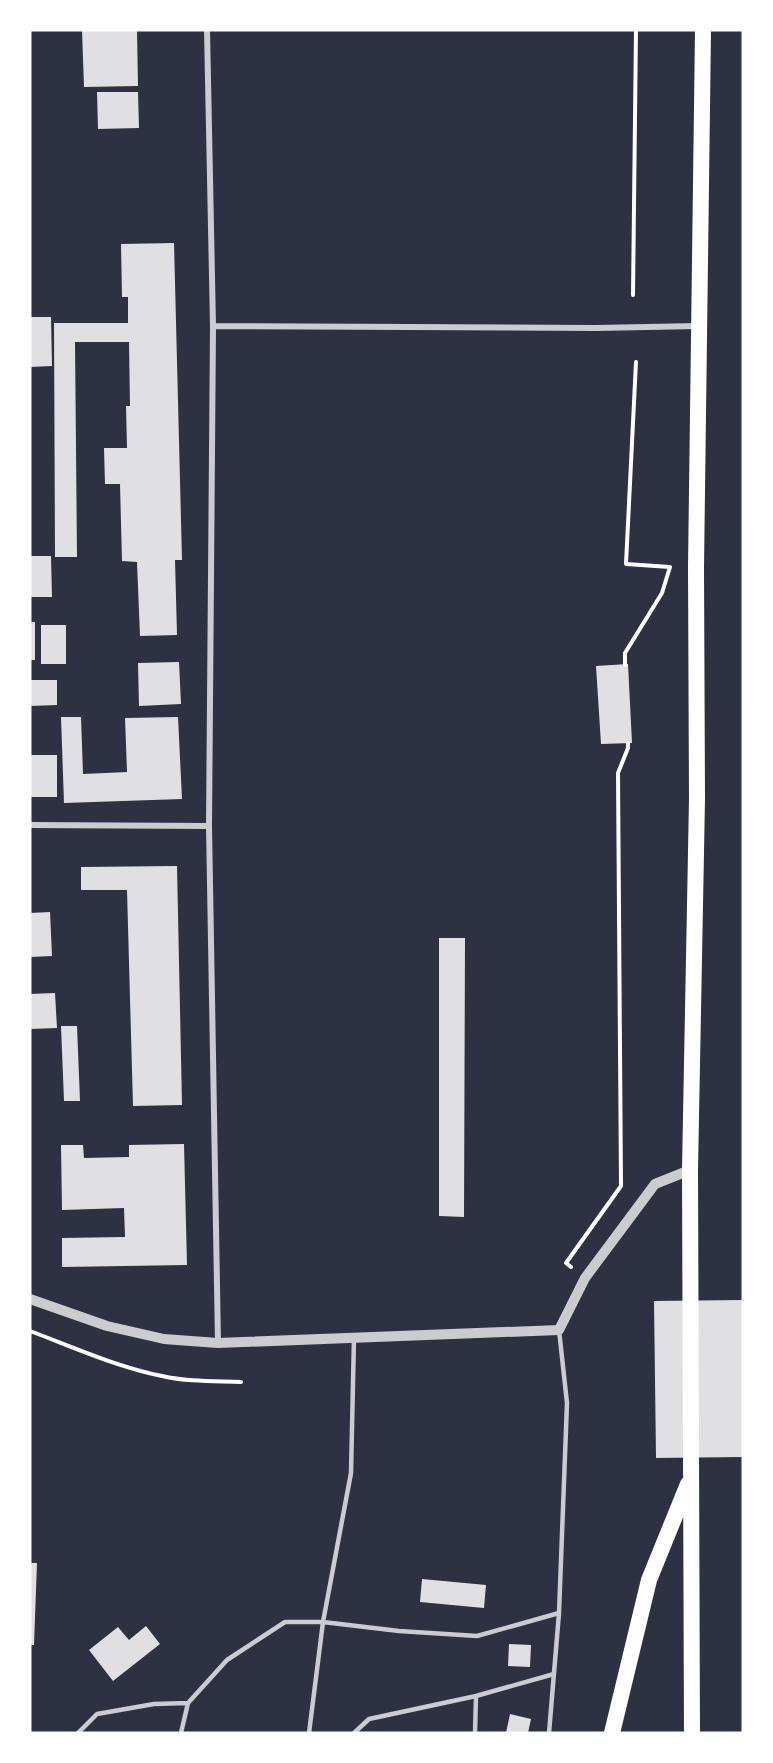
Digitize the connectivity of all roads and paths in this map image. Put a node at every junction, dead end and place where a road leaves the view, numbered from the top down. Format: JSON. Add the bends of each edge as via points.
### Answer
{"nodes":[{"id":1,"x":207,"y":30,"type":"edge"},
{"id":2,"x":636,"y":30,"type":"edge"},
{"id":3,"x":703,"y":30,"type":"edge"},
{"id":4,"x":633,"y":295,"type":"dead end"},
{"id":5,"x":213,"y":326,"type":"junction"},
{"id":6,"x":700,"y":326,"type":"junction"},
{"id":7,"x":636,"y":362,"type":"dead end"},
{"id":8,"x":625,"y":664,"type":"dead end"},
{"id":9,"x":628,"y":743,"type":"dead end"},
{"id":10,"x":30,"y":825,"type":"edge"},
{"id":11,"x":209,"y":826,"type":"junction"},
{"id":12,"x":690,"y":1170,"type":"junction"},
{"id":13,"x":585,"y":1278,"type":"junction"},
{"id":14,"x":30,"y":1299,"type":"edge"},
{"id":15,"x":559,"y":1330,"type":"junction"},
{"id":16,"x":30,"y":1331,"type":"edge"},
{"id":17,"x":354,"y":1338,"type":"junction"},
{"id":18,"x":218,"y":1343,"type":"junction"},
{"id":19,"x":241,"y":1382,"type":"dead end"},
{"id":20,"x":692,"y":1475,"type":"junction"},
{"id":21,"x":559,"y":1613,"type":"junction"},
{"id":22,"x":323,"y":1622,"type":"junction"},
{"id":23,"x":554,"y":1674,"type":"junction"},
{"id":24,"x":476,"y":1696,"type":"junction"},
{"id":25,"x":188,"y":1703,"type":"junction"},
{"id":26,"x":78,"y":1733,"type":"edge"},
{"id":27,"x":181,"y":1733,"type":"edge"},
{"id":28,"x":309,"y":1733,"type":"edge"},
{"id":29,"x":354,"y":1733,"type":"edge"},
{"id":30,"x":475,"y":1733,"type":"edge"},
{"id":31,"x":549,"y":1733,"type":"edge"},
{"id":32,"x":612,"y":1733,"type":"edge"},
{"id":33,"x":692,"y":1733,"type":"edge"}],
"edges":[{"from":1,"to":5,"type":"street"},
{"from":2,"to":4,"type":"path"},
{"from":3,"to":6,"type":"highway"},
{"from":5,"to":6,"type":"street"},
{"from":5,"to":11,"type":"street"},
{"from":6,"to":12,"type":"highway"},
{"from":7,"to":8,"type":"path","via":[[626,564],[670,567],[662,592],[625,653]]},
{"from":9,"to":13,"type":"path","via":[[618,773],[621,1186],[567,1263]]},
{"from":10,"to":11,"type":"street"},
{"from":11,"to":18,"type":"street"},
{"from":12,"to":13,"type":"street","via":[[655,1184]]},
{"from":12,"to":20,"type":"highway"},
{"from":13,"to":15,"type":"street"},
{"from":14,"to":18,"type":"street","via":[[119,1329],[164,1339]]},
{"from":15,"to":17,"type":"street"},
{"from":15,"to":21,"type":"lane","via":[[567,1403]]},
{"from":16,"to":19,"type":"path","via":[[163,1376]]},
{"from":17,"to":18,"type":"street"},
{"from":17,"to":22,"type":"lane","via":[[351,1473]]},
{"from":20,"to":32,"type":"highway","via":[[649,1580]]},
{"from":20,"to":33,"type":"highway"},
{"from":21,"to":22,"type":"lane","via":[[477,1636]]},
{"from":21,"to":23,"type":"lane"},
{"from":22,"to":25,"type":"lane","via":[[285,1622],[227,1660]]},
{"from":22,"to":28,"type":"lane"},
{"from":23,"to":24,"type":"lane"},
{"from":23,"to":31,"type":"lane"},
{"from":24,"to":29,"type":"lane","via":[[369,1719]]},
{"from":24,"to":30,"type":"lane"},
{"from":25,"to":26,"type":"lane","via":[[154,1704],[97,1714]]},
{"from":25,"to":27,"type":"lane"}]}
